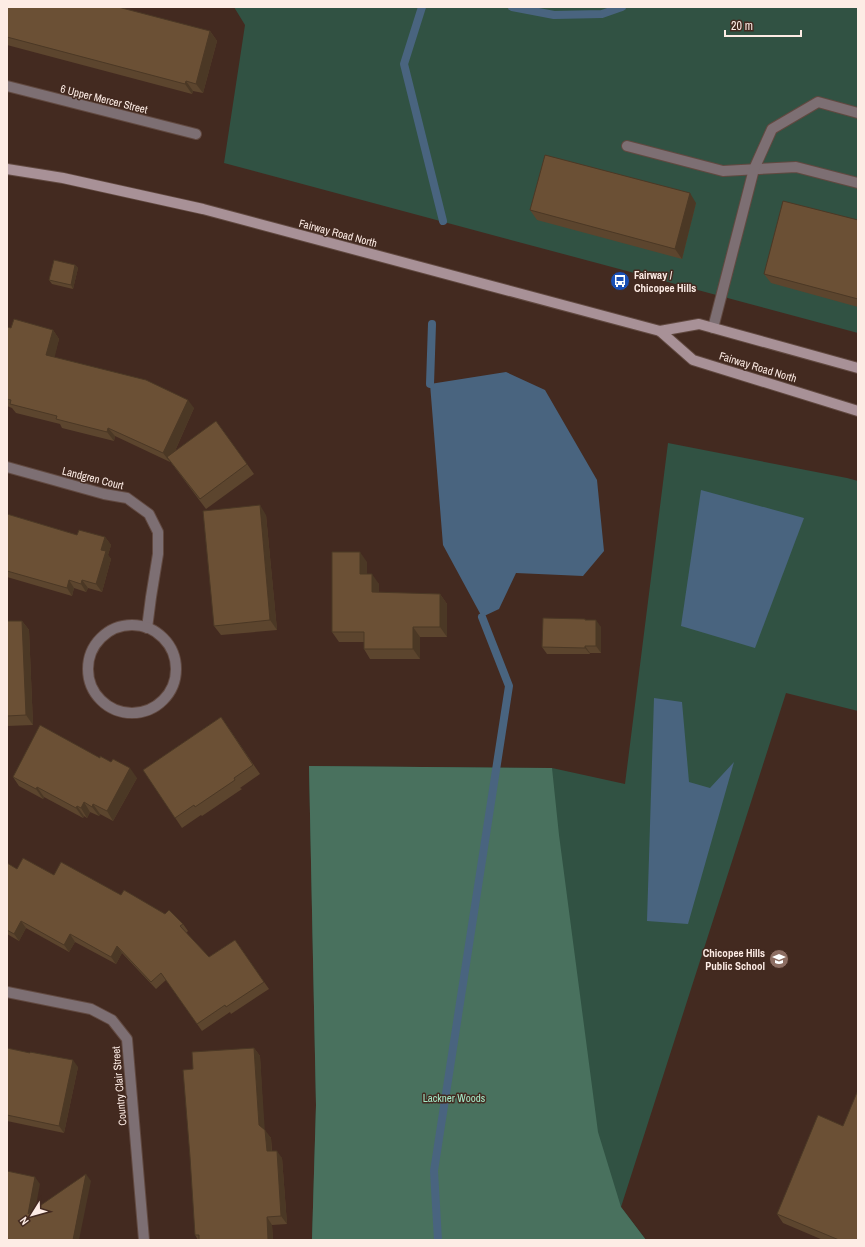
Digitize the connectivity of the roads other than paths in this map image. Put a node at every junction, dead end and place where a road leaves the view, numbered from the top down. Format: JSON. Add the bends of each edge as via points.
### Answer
{"nodes":[{"id":1,"x":7,"y":86,"type":"edge"},
{"id":2,"x":858,"y":113,"type":"edge"},
{"id":3,"x":196,"y":134,"type":"dead end"},
{"id":4,"x":627,"y":146,"type":"dead end"},
{"id":5,"x":7,"y":169,"type":"edge"},
{"id":6,"x":754,"y":169,"type":"junction"},
{"id":7,"x":858,"y":183,"type":"edge"},
{"id":8,"x":713,"y":328,"type":"junction"},
{"id":9,"x":660,"y":330,"type":"junction"},
{"id":10,"x":858,"y":368,"type":"edge"},
{"id":11,"x":858,"y":411,"type":"edge"},
{"id":12,"x":7,"y":467,"type":"edge"},
{"id":13,"x":147,"y":628,"type":"junction"},
{"id":14,"x":7,"y":992,"type":"edge"},
{"id":15,"x":144,"y":1240,"type":"edge"}],
"edges":[{"from":1,"to":3,"type":"street","name":"6 Upper Mercer Street"},
{"from":2,"to":6,"type":"street","via":[[818,102],[772,129]]},
{"from":4,"to":6,"type":"street","via":[[723,171]]},
{"from":5,"to":9,"type":"main road","name":"Fairway Road North","via":[[64,178],[202,209]]},
{"from":6,"to":7,"type":"street","via":[[796,166]]},
{"from":6,"to":8,"type":"street"},
{"from":8,"to":9,"type":"main road","name":"Fairway Road North","via":[[699,324]]},
{"from":8,"to":10,"type":"main road","name":"Fairway Road North"},
{"from":9,"to":11,"type":"main road","name":"Fairway Road North","via":[[694,360]]},
{"from":12,"to":13,"type":"street","name":"Landgren Court","via":[[127,498],[149,514],[158,532],[158,554]]},
{"from":13,"to":13,"type":"street","via":[[132,625],[117,627],[104,635],[94,647],[89,661],[89,677],[93,690],[103,702],[116,711],[131,714],[146,712],[167,698],[174,684],[174,654],[166,641]]},
{"from":14,"to":15,"type":"street","name":"Country Clair Street","via":[[91,1009],[112,1020],[127,1039]]}]}
